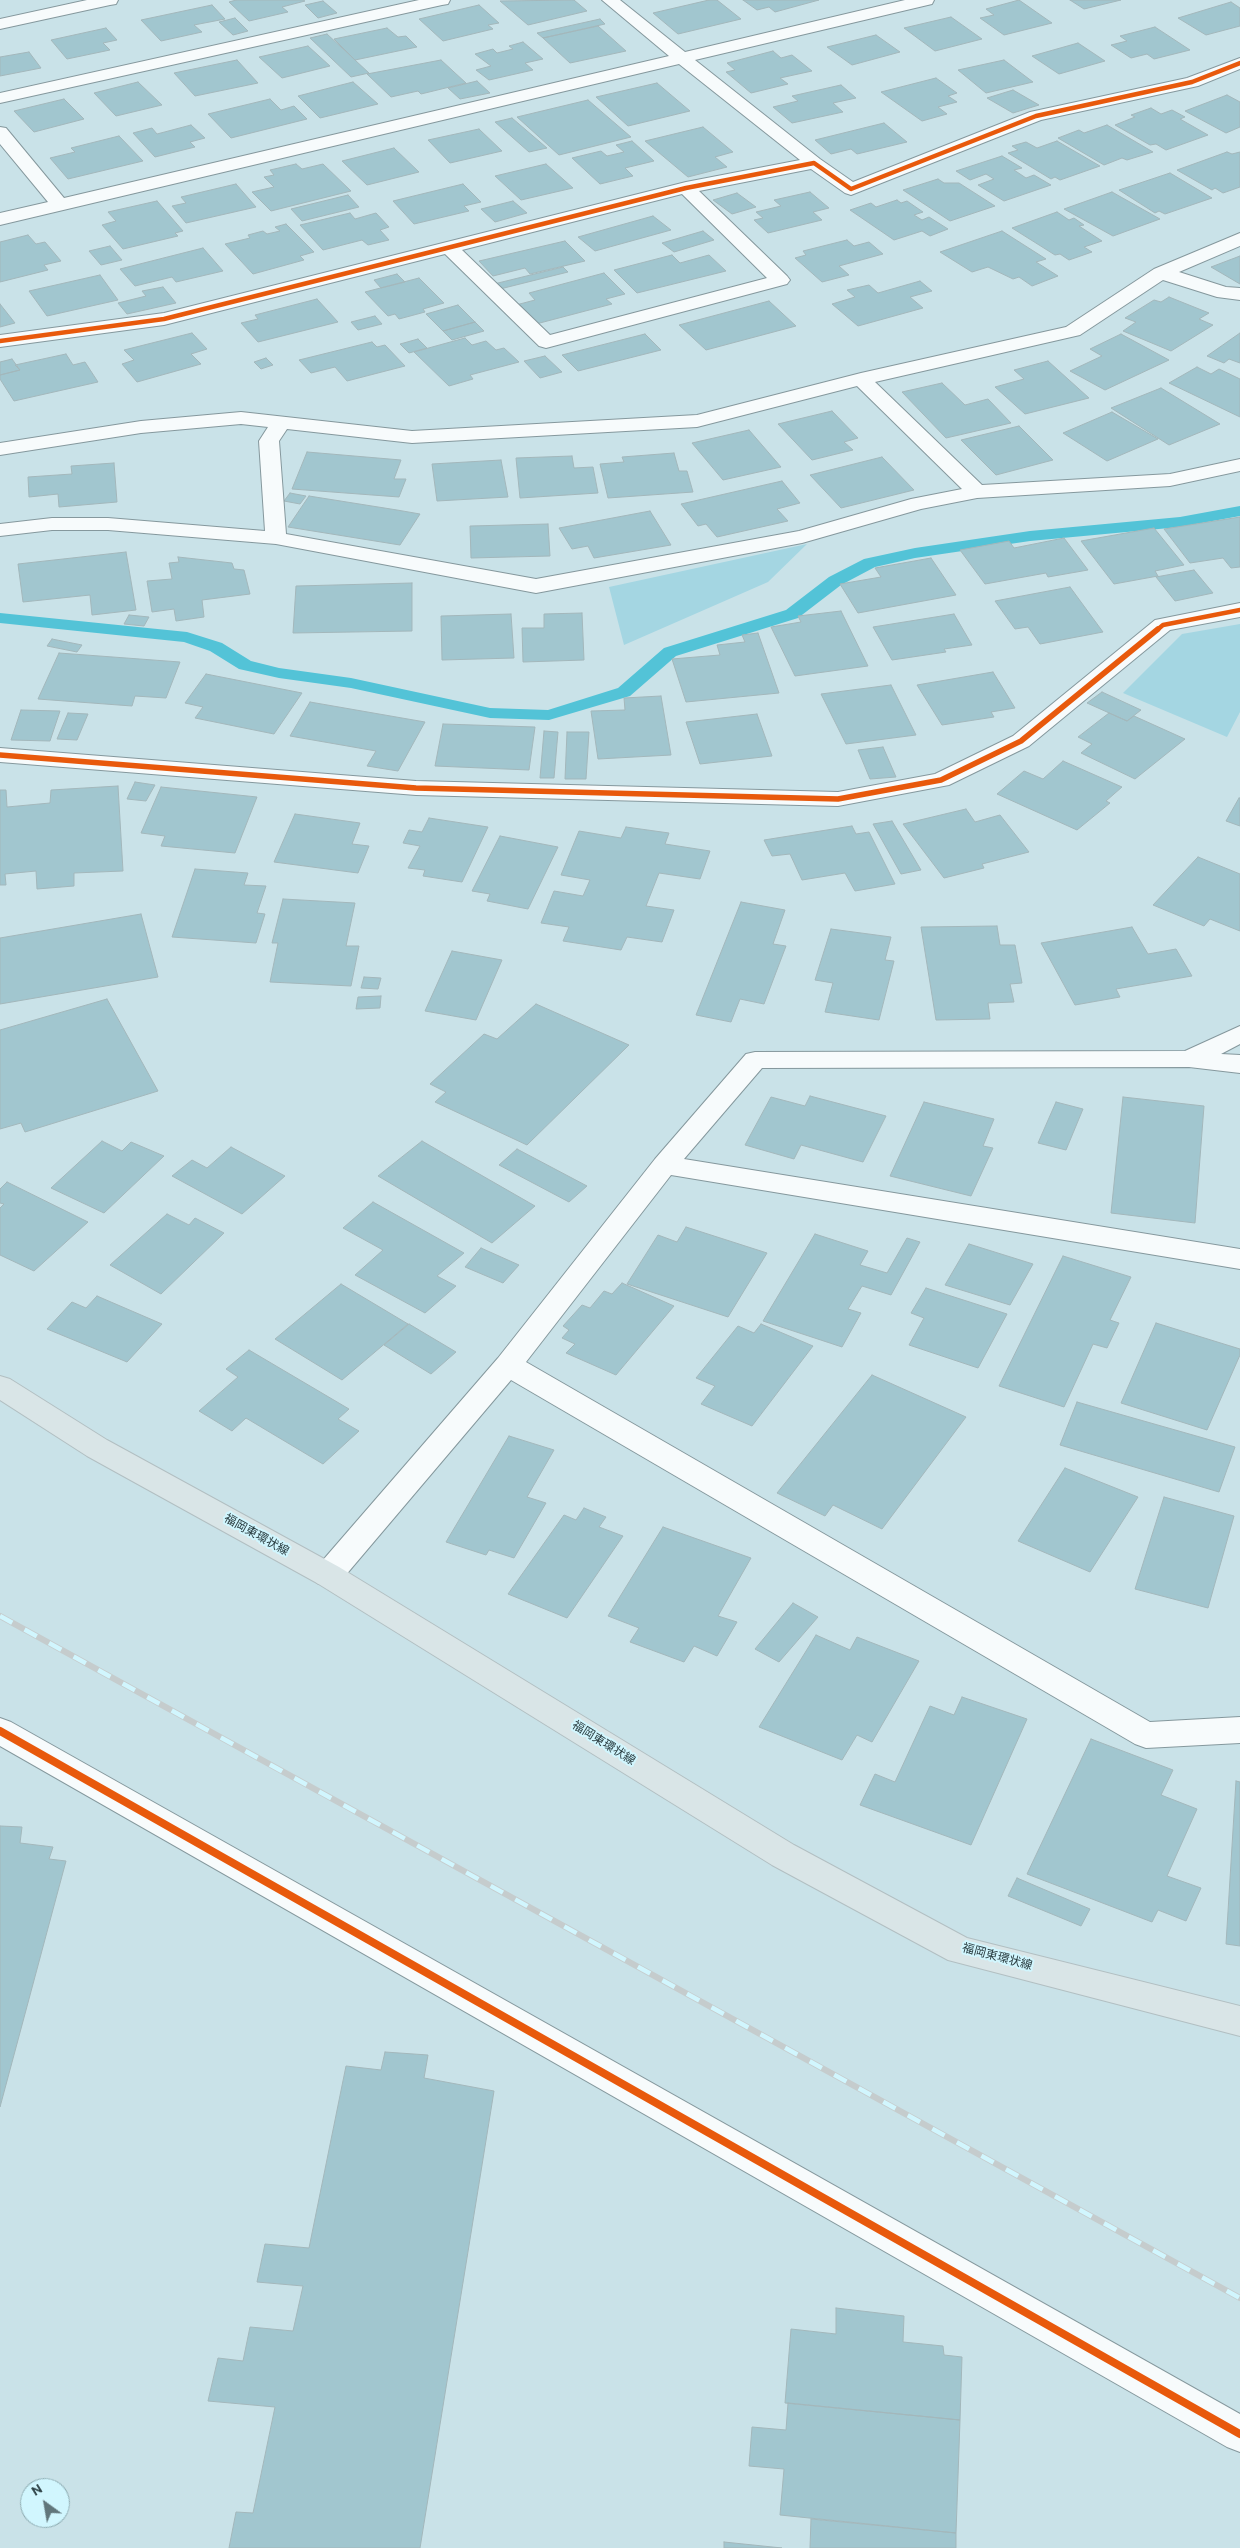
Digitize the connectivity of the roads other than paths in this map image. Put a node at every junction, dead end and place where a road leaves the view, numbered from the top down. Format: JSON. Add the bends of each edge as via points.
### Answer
{"nodes":[{"id":1,"x":110,"y":0,"type":"edge"},
{"id":2,"x":442,"y":0,"type":"edge"},
{"id":3,"x":610,"y":0,"type":"edge"},
{"id":4,"x":926,"y":0,"type":"edge"},
{"id":5,"x":0,"y":24,"type":"edge"},
{"id":6,"x":682,"y":58,"type":"junction"},
{"id":7,"x":1240,"y":63,"type":"edge"},
{"id":8,"x":0,"y":98,"type":"edge"},
{"id":9,"x":0,"y":132,"type":"edge"},
{"id":10,"x":814,"y":163,"type":"junction"},
{"id":11,"x":686,"y":188,"type":"junction"},
{"id":12,"x":60,"y":204,"type":"junction"},
{"id":13,"x":0,"y":219,"type":"edge"},
{"id":14,"x":1240,"y":239,"type":"edge"},
{"id":15,"x":450,"y":248,"type":"junction"},
{"id":16,"x":1161,"y":274,"type":"junction"},
{"id":17,"x":1240,"y":294,"type":"edge"},
{"id":18,"x":0,"y":341,"type":"edge"},
{"id":19,"x":861,"y":379,"type":"junction"},
{"id":20,"x":281,"y":423,"type":"junction"},
{"id":21,"x":0,"y":450,"type":"edge"},
{"id":22,"x":1240,"y":465,"type":"edge"},
{"id":23,"x":977,"y":492,"type":"junction"},
{"id":24,"x":0,"y":530,"type":"edge"},
{"id":25,"x":276,"y":538,"type":"junction"},
{"id":26,"x":1240,"y":610,"type":"edge"},
{"id":27,"x":0,"y":755,"type":"edge"},
{"id":28,"x":1240,"y":1034,"type":"edge"},
{"id":29,"x":1189,"y":1059,"type":"junction"},
{"id":30,"x":1240,"y":1064,"type":"edge"},
{"id":31,"x":664,"y":1165,"type":"junction"},
{"id":32,"x":1240,"y":1259,"type":"edge"},
{"id":33,"x":508,"y":1365,"type":"junction"},
{"id":34,"x":0,"y":1386,"type":"edge"},
{"id":35,"x":328,"y":1575,"type":"junction"},
{"id":36,"x":0,"y":1730,"type":"edge"},
{"id":37,"x":1240,"y":1730,"type":"edge"},
{"id":38,"x":1240,"y":2021,"type":"edge"},
{"id":39,"x":1240,"y":2434,"type":"edge"}],
"edges":[{"from":1,"to":5,"type":"street"},
{"from":2,"to":8,"type":"street"},
{"from":3,"to":6,"type":"street"},
{"from":4,"to":6,"type":"street"},
{"from":6,"to":10,"type":"street"},
{"from":6,"to":12,"type":"street"},
{"from":7,"to":10,"type":"street","via":[[1192,82],[1036,116],[851,188]]},
{"from":9,"to":12,"type":"street"},
{"from":10,"to":11,"type":"street"},
{"from":11,"to":15,"type":"street"},
{"from":11,"to":15,"type":"street","via":[[780,280],[546,342]]},
{"from":12,"to":13,"type":"street"},
{"from":14,"to":16,"type":"street"},
{"from":15,"to":18,"type":"street","via":[[164,319]]},
{"from":16,"to":17,"type":"street","via":[[1224,293]]},
{"from":16,"to":19,"type":"street","via":[[1073,331]]},
{"from":19,"to":20,"type":"street","via":[[697,421],[412,437]]},
{"from":19,"to":23,"type":"street"},
{"from":20,"to":21,"type":"street","via":[[242,418],[141,427]]},
{"from":20,"to":25,"type":"street","via":[[269,441]]},
{"from":22,"to":23,"type":"street","via":[[1170,480]]},
{"from":23,"to":25,"type":"street","via":[[918,503],[802,537],[536,586]]},
{"from":24,"to":25,"type":"street","via":[[52,524],[108,524]]},
{"from":26,"to":27,"type":"street","via":[[1163,625],[1021,741],[941,780],[838,800],[416,788]]},
{"from":28,"to":29,"type":"street"},
{"from":29,"to":30,"type":"street"},
{"from":29,"to":31,"type":"street","via":[[755,1060]]},
{"from":31,"to":32,"type":"street"},
{"from":31,"to":33,"type":"street"},
{"from":33,"to":35,"type":"street"},
{"from":33,"to":37,"type":"street","via":[[1146,1736]]},
{"from":34,"to":35,"type":"main road","name":"福岡東環状線","via":[[97,1448]]},
{"from":35,"to":38,"type":"main road","name":"福岡東環状線","via":[[783,1855],[960,1950]]},
{"from":36,"to":39,"type":"street"}]}
